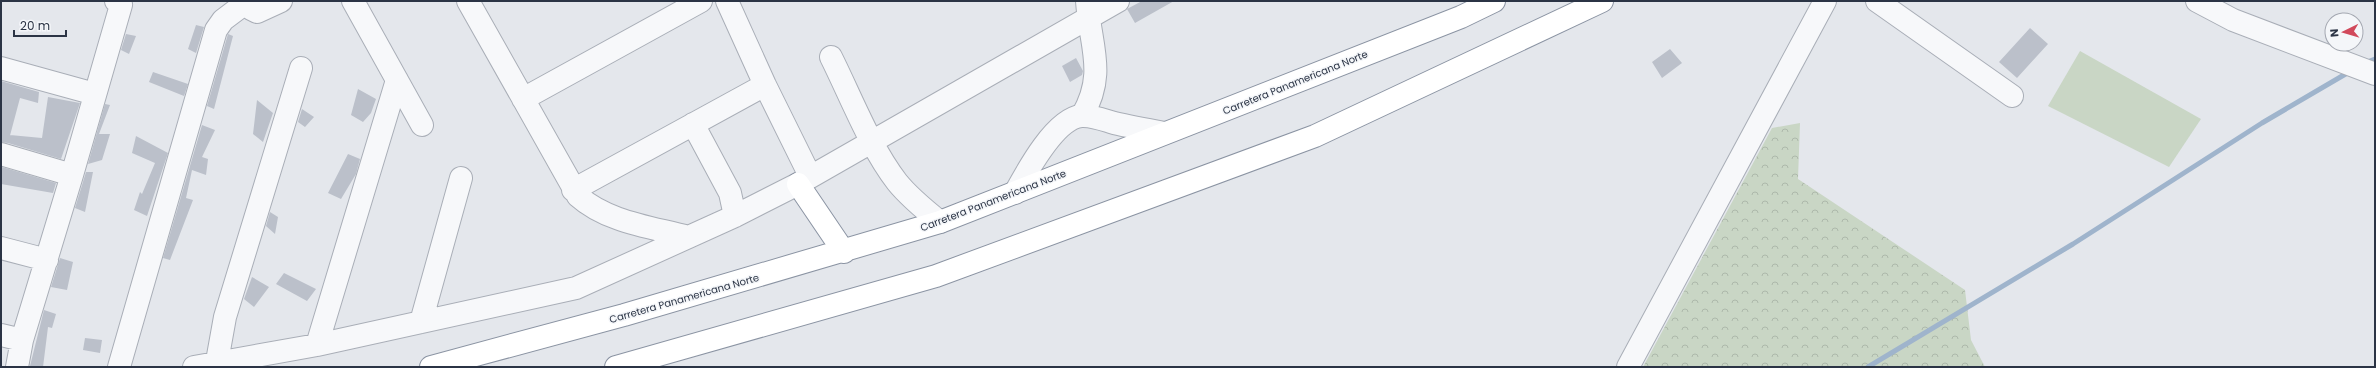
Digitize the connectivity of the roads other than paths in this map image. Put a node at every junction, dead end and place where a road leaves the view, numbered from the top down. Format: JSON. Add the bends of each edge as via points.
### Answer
{"nodes":[{"id":1,"x":116,"y":1,"type":"edge"},
{"id":2,"x":247,"y":1,"type":"edge"},
{"id":3,"x":281,"y":1,"type":"edge"},
{"id":4,"x":352,"y":1,"type":"edge"},
{"id":5,"x":701,"y":1,"type":"edge"},
{"id":6,"x":727,"y":1,"type":"edge"},
{"id":7,"x":1118,"y":1,"type":"edge"},
{"id":8,"x":1494,"y":1,"type":"edge"},
{"id":9,"x":1602,"y":1,"type":"edge"},
{"id":10,"x":1826,"y":1,"type":"edge"},
{"id":11,"x":1878,"y":1,"type":"edge"},
{"id":12,"x":2197,"y":1,"type":"edge"},
{"id":13,"x":474,"y":3,"type":"edge"},
{"id":14,"x":1088,"y":10,"type":"edge"},
{"id":15,"x":831,"y":57,"type":"dead end"},
{"id":16,"x":1,"y":68,"type":"edge"},
{"id":17,"x":301,"y":68,"type":"dead end"},
{"id":18,"x":2375,"y":74,"type":"edge"},
{"id":19,"x":397,"y":80,"type":"junction"},
{"id":20,"x":765,"y":85,"type":"junction"},
{"id":21,"x":95,"y":94,"type":"junction"},
{"id":22,"x":2012,"y":96,"type":"dead end"},
{"id":23,"x":523,"y":99,"type":"junction"},
{"id":24,"x":1082,"y":116,"type":"junction"},
{"id":25,"x":693,"y":124,"type":"junction"},
{"id":26,"x":422,"y":125,"type":"dead end"},
{"id":27,"x":1166,"y":133,"type":"junction"},
{"id":28,"x":873,"y":142,"type":"junction"},
{"id":29,"x":1,"y":154,"type":"edge"},
{"id":30,"x":72,"y":175,"type":"junction"},
{"id":31,"x":461,"y":178,"type":"dead end"},
{"id":32,"x":804,"y":180,"type":"junction"},
{"id":33,"x":574,"y":190,"type":"junction"},
{"id":34,"x":1014,"y":193,"type":"junction"},
{"id":35,"x":735,"y":216,"type":"junction"},
{"id":36,"x":940,"y":222,"type":"junction"},
{"id":37,"x":688,"y":237,"type":"junction"},
{"id":38,"x":1,"y":248,"type":"edge"},
{"id":39,"x":844,"y":252,"type":"junction"},
{"id":40,"x":47,"y":260,"type":"junction"},
{"id":41,"x":421,"y":322,"type":"junction"},
{"id":42,"x":1,"y":335,"type":"edge"},
{"id":43,"x":22,"y":340,"type":"junction"},
{"id":44,"x":316,"y":345,"type":"junction"},
{"id":45,"x":656,"y":362,"type":"edge"},
{"id":46,"x":216,"y":365,"type":"edge"},
{"id":47,"x":17,"y":367,"type":"edge"},
{"id":48,"x":119,"y":367,"type":"edge"},
{"id":49,"x":194,"y":367,"type":"edge"},
{"id":50,"x":431,"y":367,"type":"edge"},
{"id":51,"x":616,"y":367,"type":"edge"},
{"id":52,"x":1628,"y":367,"type":"edge"}],
"edges":[{"from":1,"to":21,"type":"street","via":[[121,5]]},
{"from":2,"to":3,"type":"street","via":[[251,9],[257,12]]},
{"from":2,"to":48,"type":"street","via":[[223,20],[216,30]]},
{"from":4,"to":19,"type":"street"},
{"from":5,"to":23,"type":"street"},
{"from":6,"to":20,"type":"street"},
{"from":7,"to":14,"type":"street"},
{"from":8,"to":27,"type":"highway","name":"Carretera Panamericana Norte"},
{"from":9,"to":45,"type":"highway","via":[[1315,136],[936,276]]},
{"from":10,"to":52,"type":"street"},
{"from":11,"to":22,"type":"street"},
{"from":12,"to":18,"type":"street","via":[[2233,20]]},
{"from":13,"to":23,"type":"street"},
{"from":14,"to":24,"type":"street","via":[[1096,72],[1095,88]]},
{"from":14,"to":28,"type":"street"},
{"from":15,"to":28,"type":"street"},
{"from":16,"to":21,"type":"street"},
{"from":17,"to":46,"type":"street","via":[[225,317]]},
{"from":19,"to":26,"type":"street"},
{"from":19,"to":44,"type":"street"},
{"from":20,"to":25,"type":"street"},
{"from":20,"to":32,"type":"street"},
{"from":21,"to":30,"type":"street"},
{"from":23,"to":33,"type":"street"},
{"from":24,"to":27,"type":"street"},
{"from":24,"to":34,"type":"street","via":[[1069,119],[1058,129]]},
{"from":25,"to":33,"type":"street"},
{"from":25,"to":35,"type":"street","via":[[730,193]]},
{"from":27,"to":34,"type":"highway","name":"Carretera Panamericana Norte"},
{"from":28,"to":32,"type":"street"},
{"from":28,"to":36,"type":"street","via":[[897,182]]},
{"from":29,"to":30,"type":"street"},
{"from":30,"to":40,"type":"street"},
{"from":31,"to":41,"type":"street"},
{"from":32,"to":35,"type":"street"},
{"from":32,"to":39,"type":"highway"},
{"from":33,"to":37,"type":"street","via":[[590,207],[626,221]]},
{"from":34,"to":36,"type":"highway","name":"Carretera Panamericana Norte"},
{"from":35,"to":37,"type":"street"},
{"from":36,"to":39,"type":"highway","name":"Carretera Panamericana Norte"},
{"from":37,"to":41,"type":"street","via":[[576,288]]},
{"from":38,"to":40,"type":"street"},
{"from":39,"to":50,"type":"highway","name":"Carretera Panamericana Norte"},
{"from":40,"to":43,"type":"street"},
{"from":41,"to":44,"type":"street"},
{"from":42,"to":43,"type":"street"},
{"from":43,"to":47,"type":"street"},
{"from":44,"to":46,"type":"street"},
{"from":45,"to":51,"type":"highway"},
{"from":46,"to":49,"type":"street"}]}
